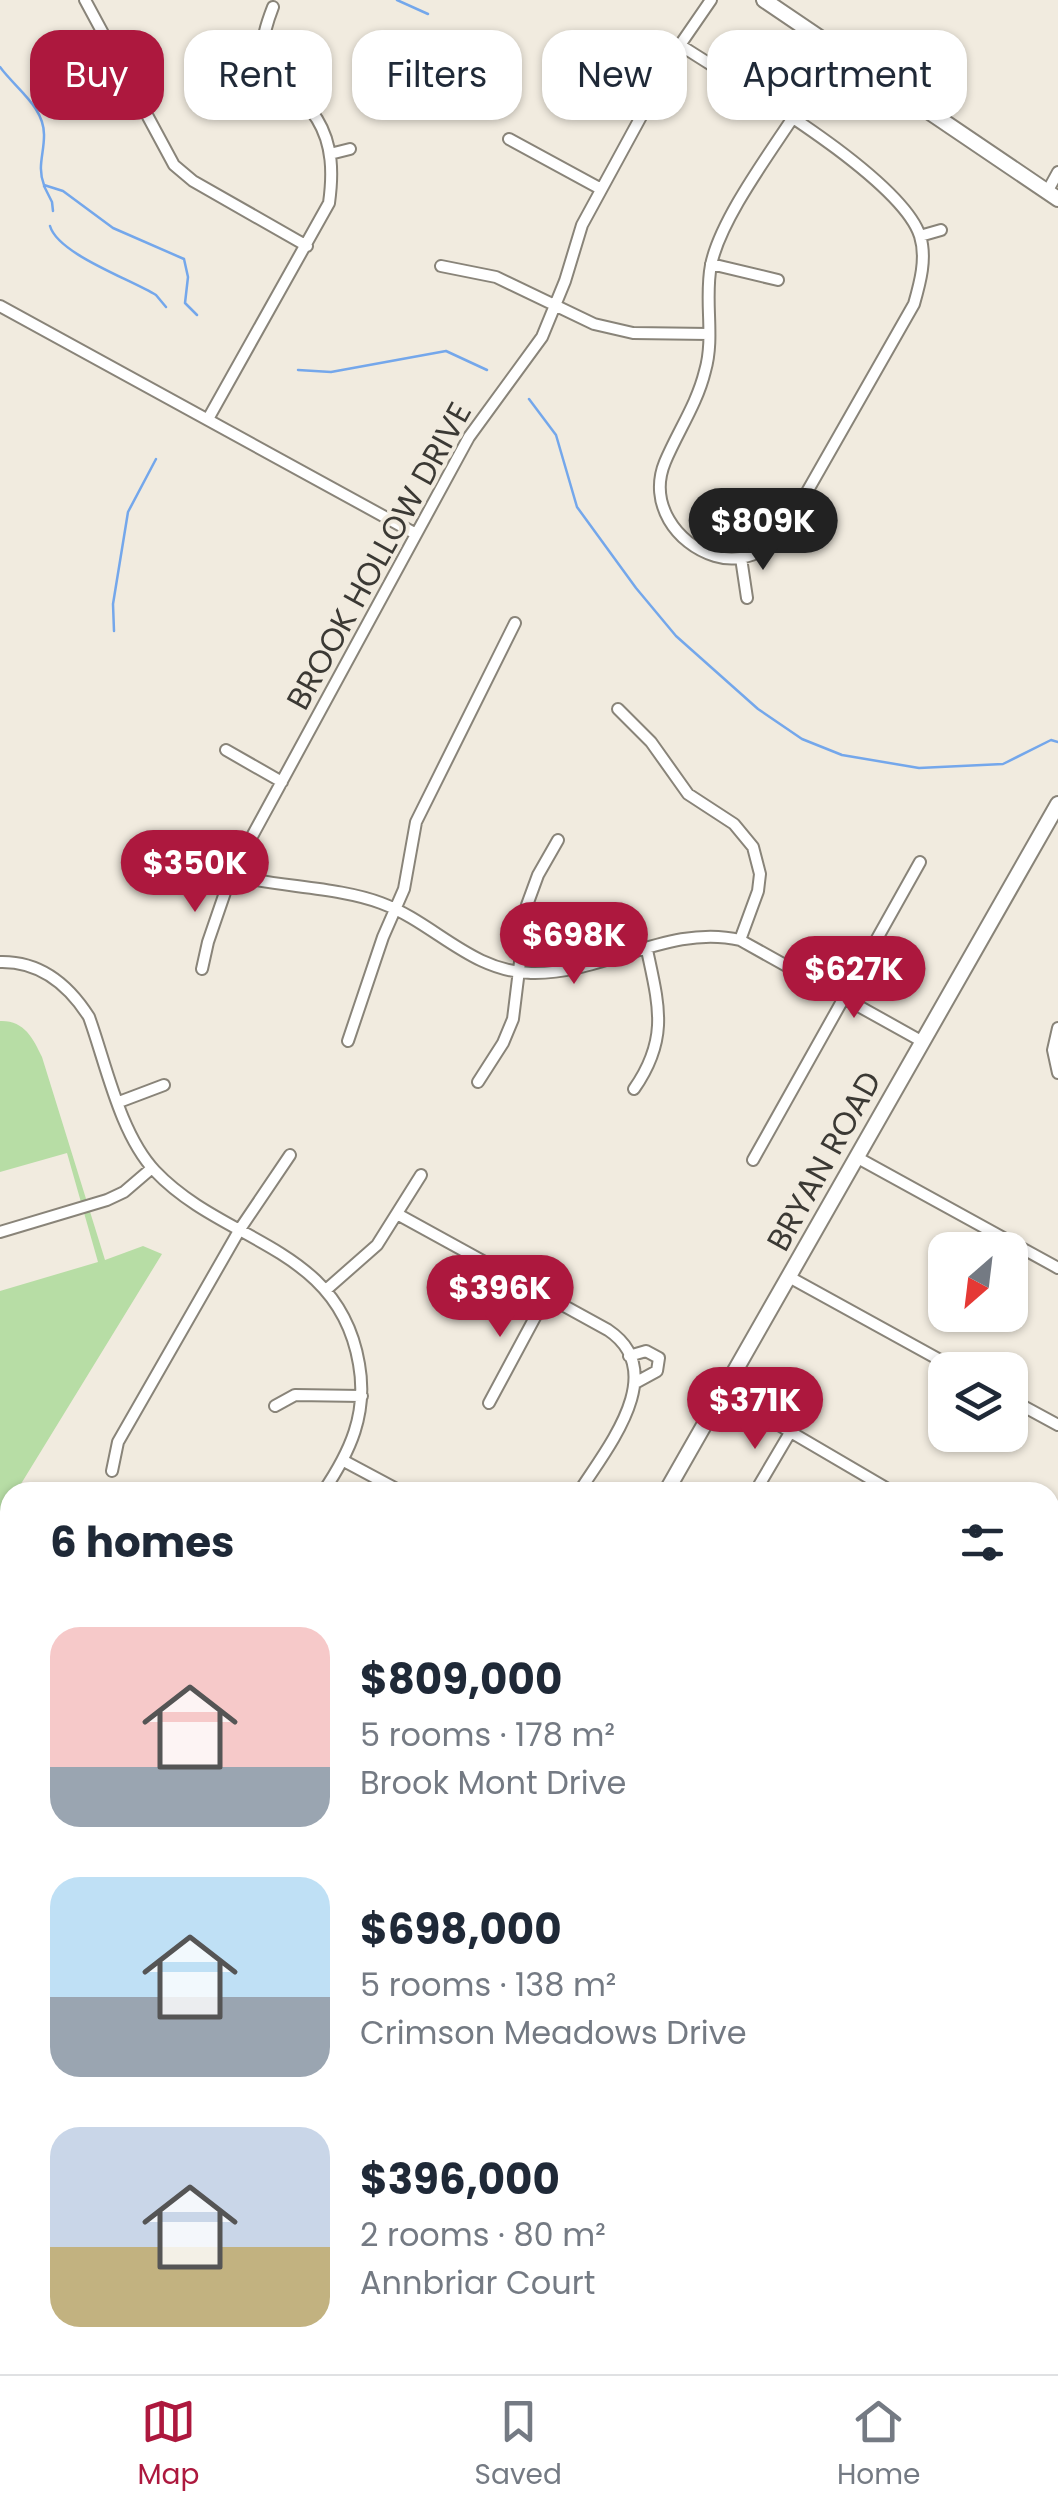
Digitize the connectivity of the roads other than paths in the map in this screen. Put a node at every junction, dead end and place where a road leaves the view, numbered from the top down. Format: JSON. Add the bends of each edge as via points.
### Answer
{"nodes":[{"id":1,"x":85,"y":0,"type":"edge"},
{"id":2,"x":710,"y":0,"type":"edge"},
{"id":3,"x":764,"y":0,"type":"edge"},
{"id":4,"x":273,"y":7,"type":"dead end"},
{"id":5,"x":687,"y":34,"type":"edge"},
{"id":6,"x":639,"y":120,"type":"edge"},
{"id":7,"x":791,"y":120,"type":"edge"},
{"id":8,"x":793,"y":120,"type":"edge"},
{"id":9,"x":509,"y":139,"type":"dead end"},
{"id":10,"x":350,"y":150,"type":"dead end"},
{"id":11,"x":330,"y":154,"type":"junction"},
{"id":12,"x":1058,"y":172,"type":"edge"},
{"id":13,"x":601,"y":189,"type":"junction"},
{"id":14,"x":1052,"y":195,"type":"edge"},
{"id":15,"x":941,"y":230,"type":"dead end"},
{"id":16,"x":920,"y":236,"type":"junction"},
{"id":17,"x":307,"y":246,"type":"junction"},
{"id":18,"x":711,"y":264,"type":"junction"},
{"id":19,"x":442,"y":266,"type":"dead end"},
{"id":20,"x":778,"y":280,"type":"dead end"},
{"id":21,"x":0,"y":306,"type":"edge"},
{"id":22,"x":555,"y":308,"type":"junction"},
{"id":23,"x":708,"y":334,"type":"junction"},
{"id":24,"x":208,"y":419,"type":"junction"},
{"id":25,"x":416,"y":534,"type":"junction"},
{"id":26,"x":740,"y":558,"type":"junction"},
{"id":27,"x":747,"y":598,"type":"dead end"},
{"id":28,"x":515,"y":623,"type":"dead end"},
{"id":29,"x":618,"y":708,"type":"dead end"},
{"id":30,"x":226,"y":750,"type":"dead end"},
{"id":31,"x":282,"y":782,"type":"junction"},
{"id":32,"x":1058,"y":804,"type":"edge"},
{"id":33,"x":558,"y":840,"type":"dead end"},
{"id":34,"x":920,"y":862,"type":"dead end"},
{"id":35,"x":231,"y":875,"type":"junction"},
{"id":36,"x":395,"y":909,"type":"junction"},
{"id":37,"x":740,"y":940,"type":"junction"},
{"id":38,"x":646,"y":950,"type":"junction"},
{"id":39,"x":0,"y":962,"type":"edge"},
{"id":40,"x":202,"y":969,"type":"dead end"},
{"id":41,"x":520,"y":972,"type":"junction"},
{"id":42,"x":844,"y":998,"type":"junction"},
{"id":43,"x":1058,"y":1028,"type":"edge"},
{"id":44,"x":348,"y":1041,"type":"dead end"},
{"id":45,"x":923,"y":1042,"type":"junction"},
{"id":46,"x":1058,"y":1073,"type":"edge"},
{"id":47,"x":478,"y":1082,"type":"dead end"},
{"id":48,"x":164,"y":1085,"type":"dead end"},
{"id":49,"x":634,"y":1089,"type":"dead end"},
{"id":50,"x":118,"y":1102,"type":"junction"},
{"id":51,"x":290,"y":1155,"type":"dead end"},
{"id":52,"x":858,"y":1158,"type":"junction"},
{"id":53,"x":754,"y":1160,"type":"dead end"},
{"id":54,"x":152,"y":1168,"type":"junction"},
{"id":55,"x":421,"y":1175,"type":"dead end"},
{"id":56,"x":398,"y":1214,"type":"junction"},
{"id":57,"x":240,"y":1229,"type":"junction"},
{"id":58,"x":0,"y":1232,"type":"edge"},
{"id":59,"x":1058,"y":1268,"type":"edge"},
{"id":60,"x":790,"y":1278,"type":"junction"},
{"id":61,"x":327,"y":1289,"type":"junction"},
{"id":62,"x":547,"y":1296,"type":"junction"},
{"id":63,"x":928,"y":1354,"type":"edge"},
{"id":64,"x":629,"y":1356,"type":"junction"},
{"id":65,"x":635,"y":1382,"type":"junction"},
{"id":66,"x":724,"y":1393,"type":"junction"},
{"id":67,"x":362,"y":1396,"type":"junction"},
{"id":68,"x":489,"y":1403,"type":"dead end"},
{"id":69,"x":275,"y":1406,"type":"dead end"},
{"id":70,"x":1028,"y":1409,"type":"edge"},
{"id":71,"x":1058,"y":1425,"type":"edge"},
{"id":72,"x":790,"y":1431,"type":"junction"},
{"id":73,"x":344,"y":1461,"type":"junction"},
{"id":74,"x":112,"y":1471,"type":"dead end"},
{"id":75,"x":330,"y":1482,"type":"edge"},
{"id":76,"x":383,"y":1482,"type":"edge"},
{"id":77,"x":585,"y":1482,"type":"edge"},
{"id":78,"x":672,"y":1482,"type":"edge"},
{"id":79,"x":761,"y":1482,"type":"edge"},
{"id":80,"x":876,"y":1482,"type":"edge"}],
"edges":[{"from":1,"to":17,"type":"street","via":[[174,165]]},
{"from":2,"to":5,"type":"street","name":"BROOK HOLLOW DRIVE"},
{"from":3,"to":14,"type":"main road"},
{"from":4,"to":11,"type":"street","via":[[262,37],[264,59],[318,120]]},
{"from":6,"to":13,"type":"street","name":"BROOK HOLLOW DRIVE"},
{"from":7,"to":18,"type":"street"},
{"from":8,"to":16,"type":"street","via":[[872,175]]},
{"from":9,"to":13,"type":"street"},
{"from":10,"to":11,"type":"street"},
{"from":11,"to":17,"type":"street","via":[[329,204]]},
{"from":12,"to":14,"type":"street"},
{"from":13,"to":22,"type":"street","name":"BROOK HOLLOW DRIVE"},
{"from":15,"to":16,"type":"street"},
{"from":16,"to":26,"type":"street","via":[[922,275],[914,304],[784,534],[758,554]]},
{"from":17,"to":24,"type":"street"},
{"from":18,"to":20,"type":"street"},
{"from":18,"to":23,"type":"street"},
{"from":19,"to":22,"type":"street","via":[[496,278]]},
{"from":21,"to":24,"type":"street"},
{"from":22,"to":23,"type":"street","via":[[633,333]]},
{"from":22,"to":25,"type":"street","name":"BROOK HOLLOW DRIVE","via":[[529,357],[469,438]]},
{"from":23,"to":26,"type":"street","via":[[702,382],[664,464],[662,506],[667,521],[698,551]]},
{"from":24,"to":25,"type":"street"},
{"from":25,"to":31,"type":"street","name":"BROOK HOLLOW DRIVE"},
{"from":26,"to":27,"type":"street"},
{"from":28,"to":36,"type":"street","via":[[416,822]]},
{"from":29,"to":37,"type":"street","via":[[688,794],[734,824],[753,847],[758,891]]},
{"from":30,"to":31,"type":"street"},
{"from":31,"to":35,"type":"street","name":"BROOK HOLLOW DRIVE"},
{"from":32,"to":45,"type":"main road","name":"BRYAN ROAD"},
{"from":33,"to":41,"type":"street","via":[[527,905]]},
{"from":34,"to":42,"type":"street"},
{"from":35,"to":36,"type":"street"},
{"from":35,"to":40,"type":"street","name":"BROOK HOLLOW DRIVE"},
{"from":36,"to":41,"type":"street","via":[[474,959]]},
{"from":36,"to":44,"type":"street"},
{"from":37,"to":38,"type":"street","via":[[705,936]]},
{"from":37,"to":42,"type":"street"},
{"from":38,"to":41,"type":"street"},
{"from":38,"to":49,"type":"street","via":[[660,1025],[656,1050]]},
{"from":39,"to":50,"type":"street","via":[[27,963],[78,999]]},
{"from":41,"to":47,"type":"street","via":[[513,1019]]},
{"from":42,"to":45,"type":"street"},
{"from":42,"to":53,"type":"street"},
{"from":43,"to":46,"type":"street"},
{"from":45,"to":52,"type":"main road","name":"BRYAN ROAD"},
{"from":48,"to":50,"type":"street"},
{"from":50,"to":54,"type":"street"},
{"from":51,"to":57,"type":"street"},
{"from":52,"to":59,"type":"street"},
{"from":52,"to":60,"type":"main road","name":"BRYAN ROAD"},
{"from":54,"to":57,"type":"street"},
{"from":54,"to":58,"type":"street","via":[[107,1200]]},
{"from":55,"to":56,"type":"street"},
{"from":56,"to":61,"type":"street","via":[[377,1246]]},
{"from":56,"to":62,"type":"street"},
{"from":57,"to":61,"type":"street"},
{"from":57,"to":74,"type":"street","via":[[118,1442]]},
{"from":60,"to":63,"type":"street"},
{"from":60,"to":66,"type":"main road","name":"BRYAN ROAD"},
{"from":61,"to":67,"type":"street","via":[[357,1351]]},
{"from":62,"to":64,"type":"street","via":[[614,1334]]},
{"from":62,"to":68,"type":"street"},
{"from":64,"to":65,"type":"street"},
{"from":64,"to":65,"type":"street","via":[[646,1350],[660,1358],[657,1371]]},
{"from":65,"to":77,"type":"street","via":[[630,1409]]},
{"from":66,"to":72,"type":"street"},
{"from":66,"to":78,"type":"main road","name":"BRYAN ROAD"},
{"from":67,"to":69,"type":"street","via":[[295,1396]]},
{"from":67,"to":73,"type":"street"},
{"from":70,"to":71,"type":"street"},
{"from":72,"to":79,"type":"street"},
{"from":72,"to":80,"type":"street"},
{"from":73,"to":75,"type":"street"},
{"from":73,"to":76,"type":"street"}]}
